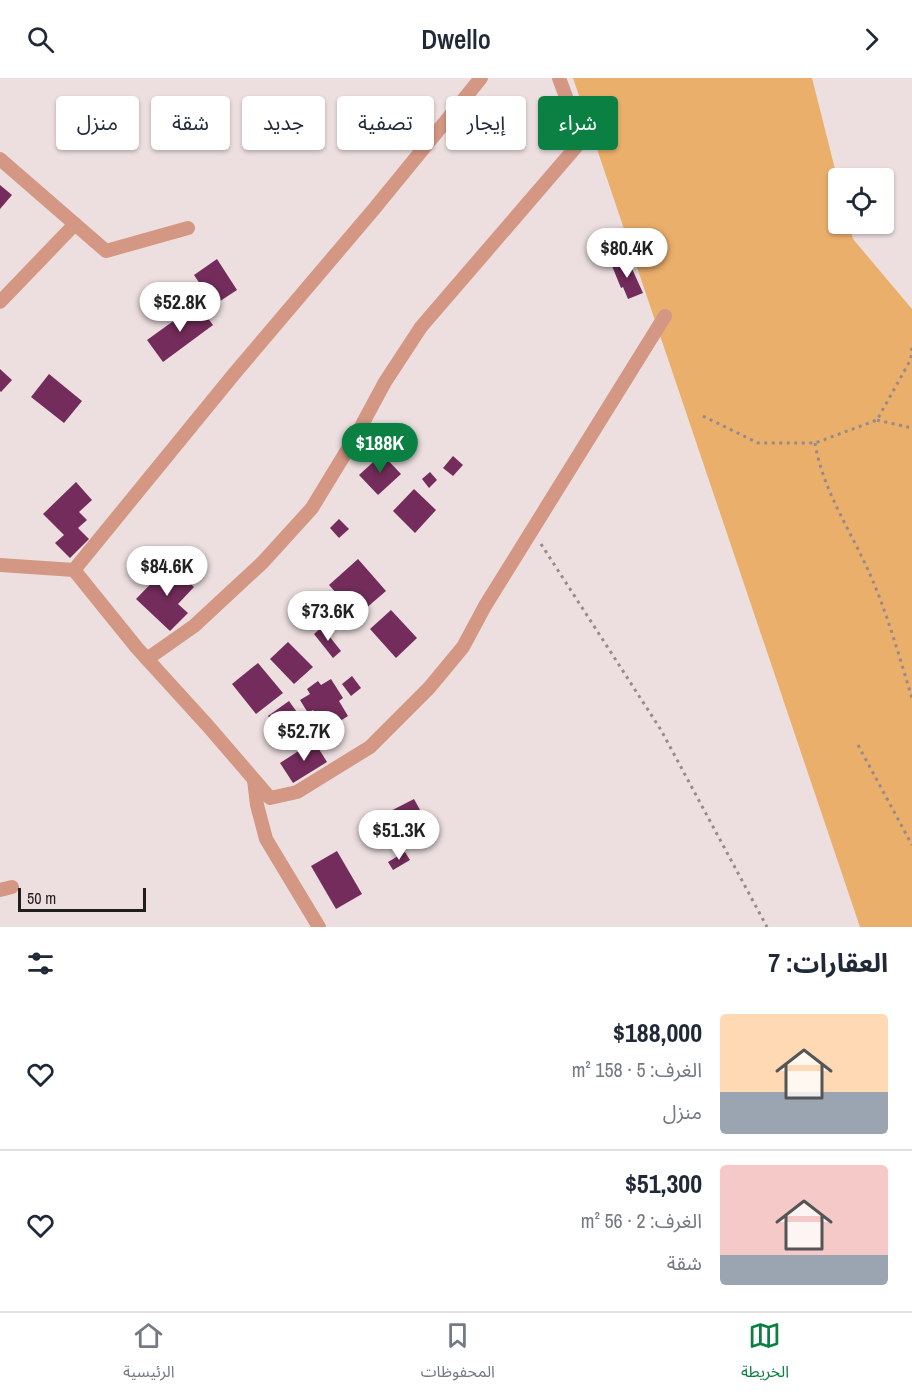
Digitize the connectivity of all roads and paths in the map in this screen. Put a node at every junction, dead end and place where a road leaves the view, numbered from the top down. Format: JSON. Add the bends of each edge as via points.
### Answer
{"nodes":[{"id":1,"x":481,"y":78,"type":"edge"},
{"id":2,"x":559,"y":78,"type":"edge"},
{"id":3,"x":0,"y":159,"type":"edge"},
{"id":4,"x":75,"y":224,"type":"junction"},
{"id":5,"x":188,"y":228,"type":"dead end"},
{"id":6,"x":0,"y":302,"type":"edge"},
{"id":7,"x":665,"y":316,"type":"dead end"},
{"id":8,"x":912,"y":347,"type":"edge"},
{"id":9,"x":703,"y":416,"type":"dead end"},
{"id":10,"x":877,"y":420,"type":"junction"},
{"id":11,"x":912,"y":428,"type":"edge"},
{"id":12,"x":815,"y":443,"type":"junction"},
{"id":13,"x":532,"y":529,"type":"junction"},
{"id":14,"x":0,"y":565,"type":"edge"},
{"id":15,"x":74,"y":570,"type":"junction"},
{"id":16,"x":147,"y":659,"type":"junction"},
{"id":17,"x":912,"y":698,"type":"edge"},
{"id":18,"x":858,"y":745,"type":"dead end"},
{"id":19,"x":254,"y":780,"type":"junction"},
{"id":20,"x":912,"y":845,"type":"edge"},
{"id":21,"x":319,"y":927,"type":"edge"},
{"id":22,"x":767,"y":927,"type":"edge"}],
"edges":[{"from":1,"to":15,"type":"street"},
{"from":2,"to":16,"type":"street","via":[[582,140],[421,327],[312,508],[263,562],[194,626]]},
{"from":3,"to":4,"type":"street"},
{"from":4,"to":5,"type":"street","via":[[106,251]]},
{"from":4,"to":6,"type":"street"},
{"from":7,"to":13,"type":"street"},
{"from":8,"to":10,"type":"path","via":[[910,359]]},
{"from":9,"to":12,"type":"path","via":[[758,443]]},
{"from":10,"to":11,"type":"path"},
{"from":10,"to":12,"type":"path"},
{"from":12,"to":17,"type":"path","via":[[841,516],[872,580]]},
{"from":13,"to":19,"type":"street","via":[[463,647],[429,688],[370,747],[297,792],[270,798]]},
{"from":13,"to":22,"type":"path","via":[[661,730]]},
{"from":14,"to":15,"type":"street"},
{"from":15,"to":16,"type":"street"},
{"from":16,"to":19,"type":"street"},
{"from":18,"to":20,"type":"path"},
{"from":19,"to":21,"type":"street","via":[[266,838]]}]}
